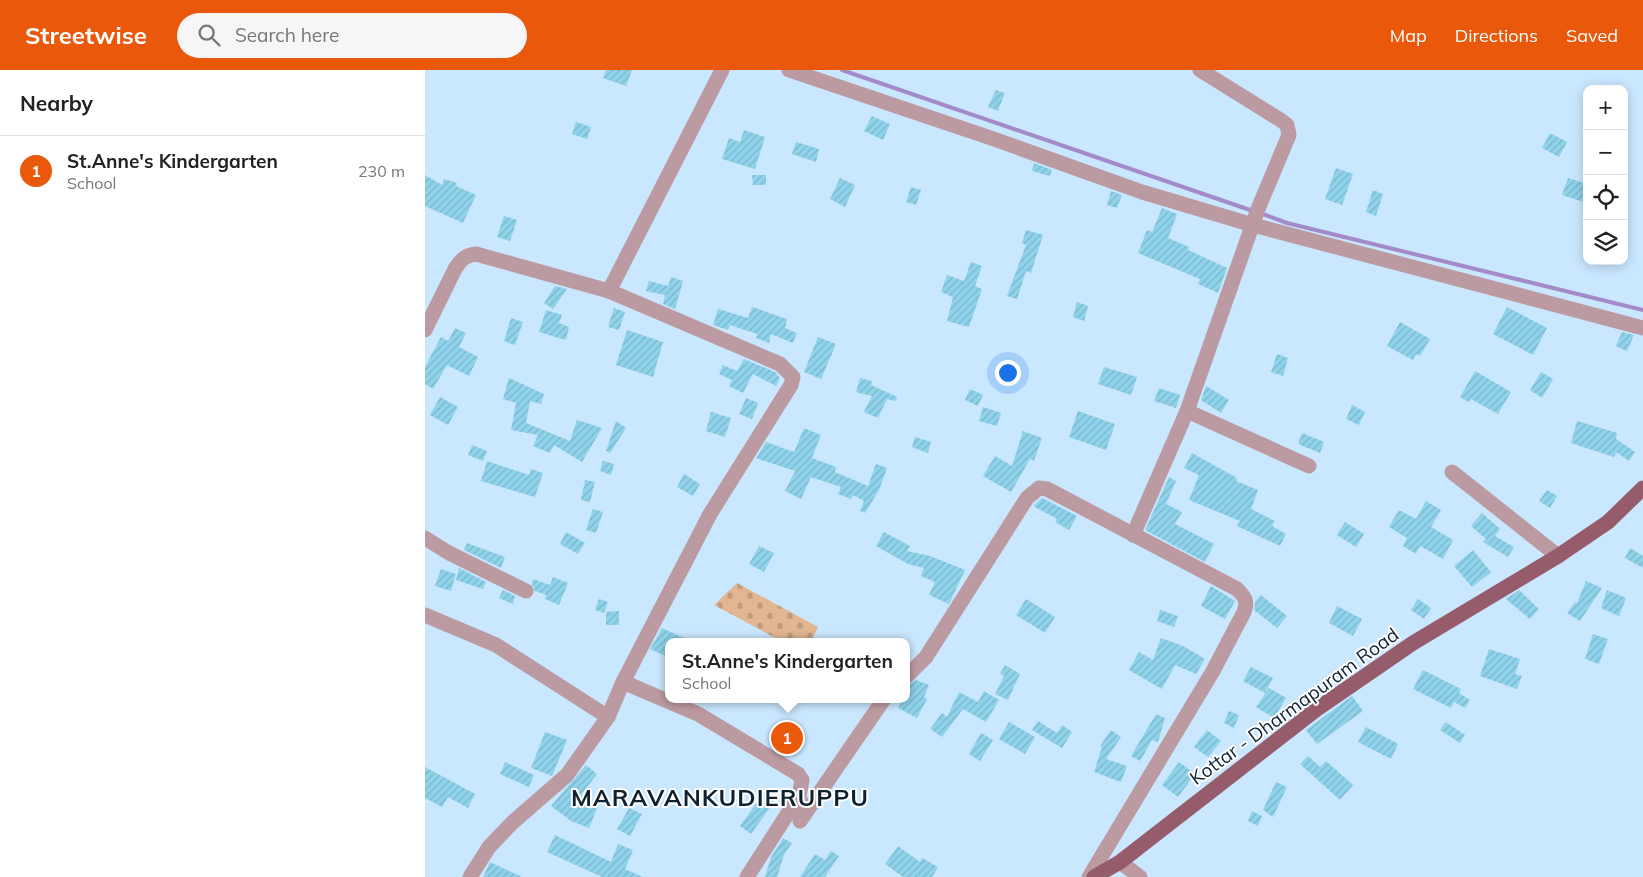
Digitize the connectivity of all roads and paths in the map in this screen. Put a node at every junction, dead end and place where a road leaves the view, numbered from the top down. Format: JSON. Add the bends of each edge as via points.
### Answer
{"nodes":[{"id":1,"x":722,"y":70,"type":"edge"},
{"id":2,"x":789,"y":70,"type":"edge"},
{"id":3,"x":1200,"y":70,"type":"edge"},
{"id":4,"x":1255,"y":218,"type":"junction"},
{"id":5,"x":609,"y":291,"type":"junction"},
{"id":6,"x":1643,"y":328,"type":"edge"},
{"id":7,"x":425,"y":330,"type":"edge"},
{"id":8,"x":1187,"y":411,"type":"junction"},
{"id":9,"x":1309,"y":466,"type":"dead end"},
{"id":10,"x":1452,"y":472,"type":"dead end"},
{"id":11,"x":1643,"y":488,"type":"edge"},
{"id":12,"x":1133,"y":535,"type":"junction"},
{"id":13,"x":425,"y":538,"type":"edge"},
{"id":14,"x":1558,"y":556,"type":"junction"},
{"id":15,"x":526,"y":591,"type":"dead end"},
{"id":16,"x":425,"y":615,"type":"edge"},
{"id":17,"x":910,"y":674,"type":"edge"},
{"id":18,"x":623,"y":682,"type":"junction"},
{"id":19,"x":665,"y":700,"type":"edge"},
{"id":20,"x":672,"y":703,"type":"edge"},
{"id":21,"x":882,"y":703,"type":"edge"},
{"id":22,"x":608,"y":717,"type":"junction"},
{"id":23,"x":800,"y":821,"type":"dead end"},
{"id":24,"x":1120,"y":862,"type":"junction"},
{"id":25,"x":470,"y":877,"type":"edge"},
{"id":26,"x":747,"y":877,"type":"edge"},
{"id":27,"x":1089,"y":877,"type":"edge"},
{"id":28,"x":1094,"y":877,"type":"edge"},
{"id":29,"x":1140,"y":877,"type":"edge"}],
"edges":[{"from":1,"to":5,"type":"street"},
{"from":2,"to":4,"type":"street","via":[[1142,192]]},
{"from":3,"to":4,"type":"street","via":[[1287,125],[1289,139]]},
{"from":4,"to":6,"type":"street"},
{"from":4,"to":8,"type":"street"},
{"from":5,"to":7,"type":"street","via":[[476,254],[468,255],[455,269]]},
{"from":5,"to":18,"type":"street","via":[[780,364],[793,377],[786,397],[711,514]]},
{"from":8,"to":9,"type":"street"},
{"from":8,"to":12,"type":"street"},
{"from":10,"to":14,"type":"street"},
{"from":11,"to":14,"type":"main road","name":"Kottar - Dharmapuram Road","via":[[1608,522]]},
{"from":12,"to":17,"type":"street","via":[[1047,489],[1039,488],[1027,498],[926,657]]},
{"from":12,"to":27,"type":"street","via":[[1237,589],[1245,596],[1247,604],[1213,671]]},
{"from":13,"to":15,"type":"street","via":[[449,554]]},
{"from":14,"to":24,"type":"main road","name":"Kottar - Dharmapuram Road","via":[[1413,643],[1317,709]]},
{"from":16,"to":22,"type":"street","via":[[496,645]]},
{"from":18,"to":19,"type":"street"},
{"from":18,"to":22,"type":"street"},
{"from":20,"to":26,"type":"street","via":[[698,714],[798,774],[802,780],[799,796]]},
{"from":21,"to":23,"type":"street"},
{"from":22,"to":25,"type":"street","via":[[567,776],[513,822],[489,848]]},
{"from":24,"to":28,"type":"main road","name":"Kottar - Dharmapuram Road"},
{"from":24,"to":29,"type":"street"}]}
